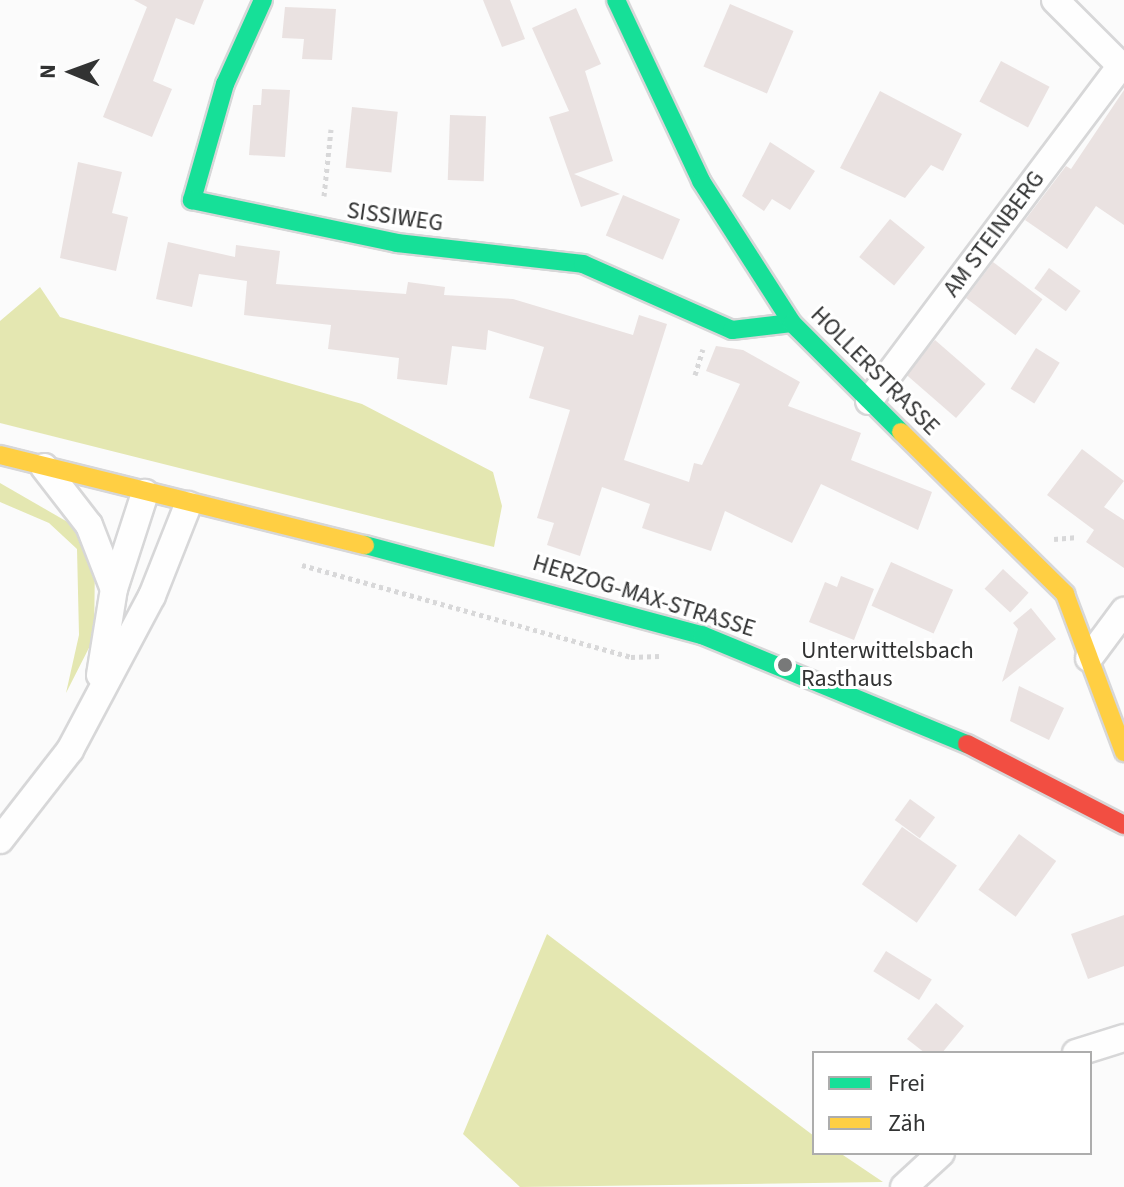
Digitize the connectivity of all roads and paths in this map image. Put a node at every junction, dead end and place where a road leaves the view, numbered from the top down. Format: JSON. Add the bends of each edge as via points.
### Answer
{"nodes":[{"id":1,"x":263,"y":0,"type":"edge"},
{"id":2,"x":616,"y":0,"type":"edge"},
{"id":3,"x":1055,"y":0,"type":"edge"},
{"id":4,"x":1122,"y":68,"type":"edge"},
{"id":5,"x":331,"y":129,"type":"dead end"},
{"id":6,"x":320,"y":230,"type":"junction"},
{"id":7,"x":792,"y":323,"type":"junction"},
{"id":8,"x":869,"y":401,"type":"junction"},
{"id":9,"x":0,"y":455,"type":"edge"},
{"id":10,"x":44,"y":467,"type":"junction"},
{"id":11,"x":145,"y":493,"type":"junction"},
{"id":12,"x":188,"y":505,"type":"junction"},
{"id":13,"x":291,"y":562,"type":"dead end"},
{"id":14,"x":114,"y":589,"type":"junction"},
{"id":15,"x":1124,"y":611,"type":"edge"},
{"id":16,"x":675,"y":655,"type":"dead end"},
{"id":17,"x":1089,"y":658,"type":"junction"},
{"id":18,"x":92,"y":709,"type":"junction"},
{"id":19,"x":1124,"y":752,"type":"edge"},
{"id":20,"x":1124,"y":825,"type":"edge"},
{"id":21,"x":0,"y":840,"type":"edge"},
{"id":22,"x":1124,"y":1038,"type":"edge"},
{"id":23,"x":1082,"y":1051,"type":"edge"},
{"id":24,"x":939,"y":1155,"type":"edge"},
{"id":25,"x":904,"y":1187,"type":"edge"}],
"edges":[{"from":1,"to":6,"type":"street","name":"SISSIWEG","via":[[225,84],[192,200]]},
{"from":2,"to":7,"type":"street","name":"HOLLERSTRASSE","via":[[701,181]]},
{"from":3,"to":4,"type":"street","name":"AM STEINBERG"},
{"from":4,"to":8,"type":"street","name":"AM STEINBERG"},
{"from":5,"to":6,"type":"path"},
{"from":6,"to":7,"type":"street","name":"SISSIWEG","via":[[583,264],[732,330]]},
{"from":7,"to":8,"type":"street","name":"HOLLERSTRASSE"},
{"from":8,"to":17,"type":"street","name":"HOLLERSTRASSE","via":[[1065,594]]},
{"from":9,"to":10,"type":"street","name":"HERZOG-MAX-STRASSE"},
{"from":10,"to":11,"type":"street","name":"HERZOG-MAX-STRASSE"},
{"from":10,"to":14,"type":"street","via":[[89,525]]},
{"from":11,"to":12,"type":"street","name":"HERZOG-MAX-STRASSE"},
{"from":11,"to":14,"type":"street"},
{"from":12,"to":18,"type":"street","via":[[152,596]]},
{"from":12,"to":20,"type":"street","name":"HERZOG-MAX-STRASSE","via":[[566,594],[702,635],[950,735]]},
{"from":13,"to":16,"type":"path","via":[[631,657]]},
{"from":14,"to":18,"type":"street"},
{"from":15,"to":17,"type":"street"},
{"from":17,"to":19,"type":"street","name":"HOLLERSTRASSE"},
{"from":18,"to":21,"type":"street","via":[[33,803]]},
{"from":22,"to":23,"type":"street"},
{"from":24,"to":25,"type":"street"}]}
